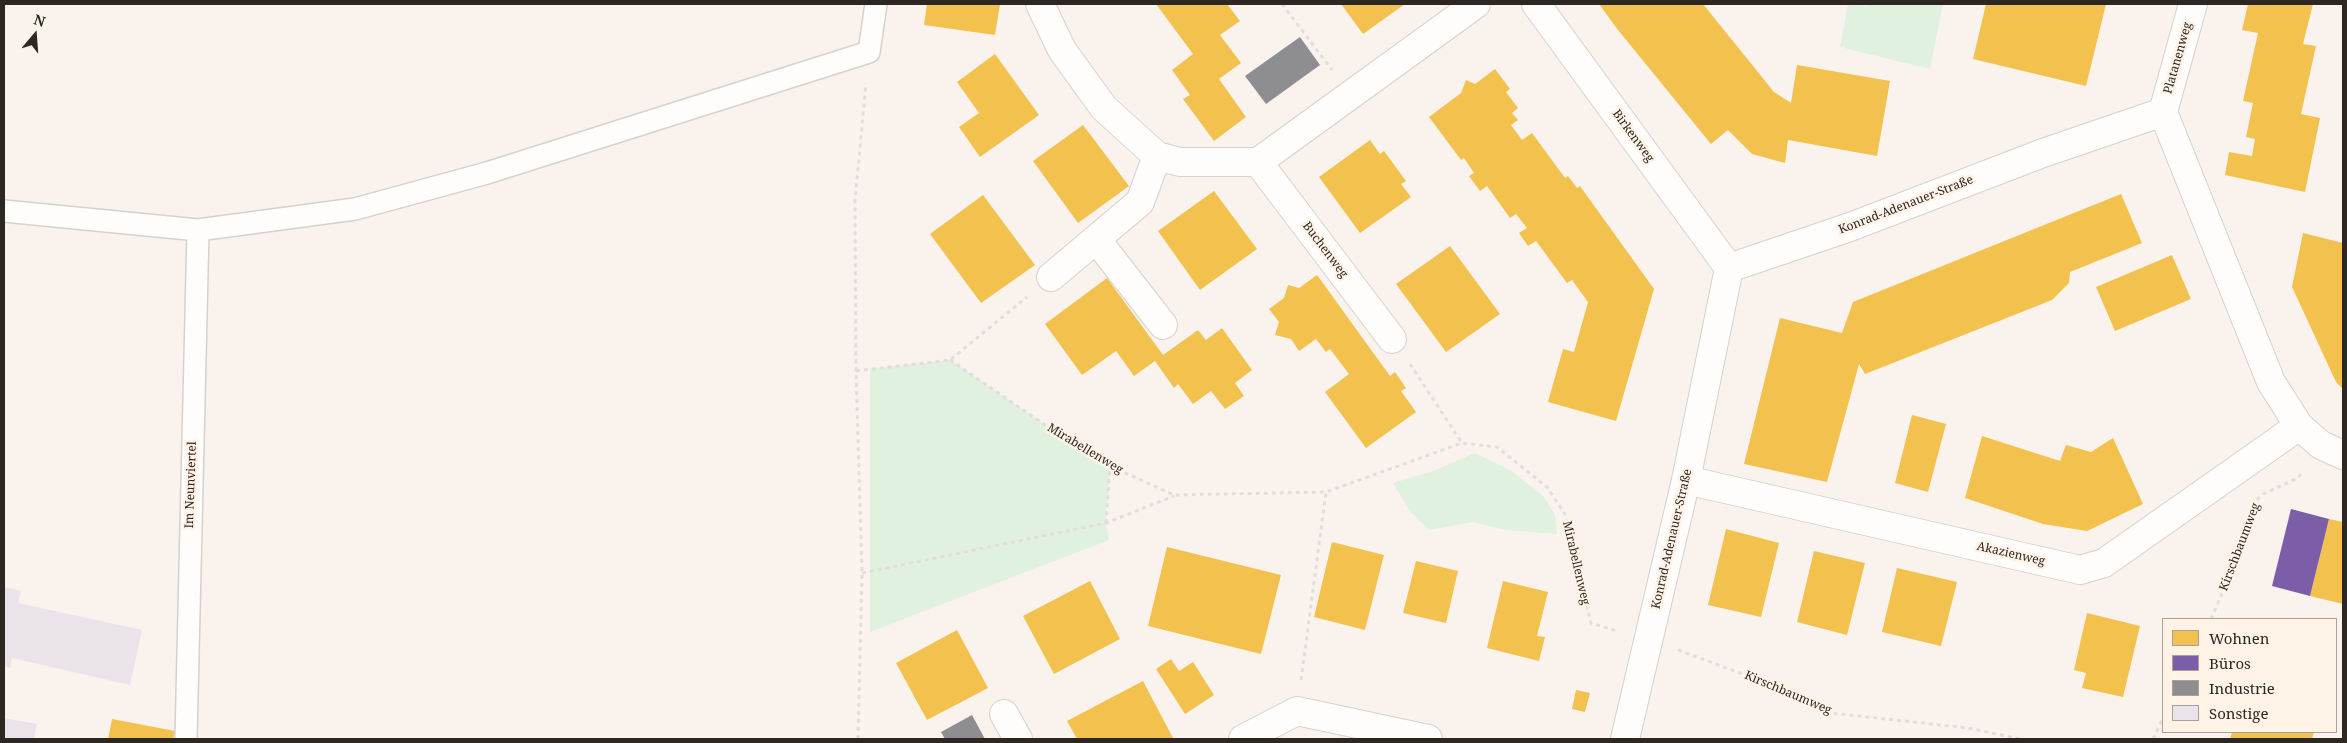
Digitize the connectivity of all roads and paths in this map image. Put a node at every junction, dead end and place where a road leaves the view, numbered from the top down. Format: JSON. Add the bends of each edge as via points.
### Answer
{"nodes":[{"id":1,"x":876,"y":4,"type":"edge"},
{"id":2,"x":1040,"y":4,"type":"edge"},
{"id":3,"x":1282,"y":4,"type":"edge"},
{"id":4,"x":1476,"y":4,"type":"edge"},
{"id":5,"x":1536,"y":4,"type":"edge"},
{"id":6,"x":2194,"y":4,"type":"edge"},
{"id":7,"x":869,"y":52,"type":"junction"},
{"id":8,"x":1357,"y":90,"type":"junction"},
{"id":9,"x":2164,"y":112,"type":"junction"},
{"id":10,"x":1157,"y":156,"type":"junction"},
{"id":11,"x":1258,"y":162,"type":"junction"},
{"id":12,"x":4,"y":211,"type":"edge"},
{"id":13,"x":198,"y":230,"type":"junction"},
{"id":14,"x":1096,"y":239,"type":"junction"},
{"id":15,"x":1729,"y":268,"type":"junction"},
{"id":16,"x":1051,"y":277,"type":"joint"},
{"id":17,"x":1163,"y":325,"type":"dead end"},
{"id":18,"x":1392,"y":339,"type":"joint"},
{"id":19,"x":950,"y":360,"type":"junction"},
{"id":20,"x":856,"y":371,"type":"junction"},
{"id":21,"x":2299,"y":426,"type":"junction"},
{"id":22,"x":1462,"y":443,"type":"junction"},
{"id":23,"x":2332,"y":450,"type":"edge"},
{"id":24,"x":1110,"y":466,"type":"junction"},
{"id":25,"x":1686,"y":480,"type":"junction"},
{"id":26,"x":1326,"y":492,"type":"junction"},
{"id":27,"x":1174,"y":495,"type":"junction"},
{"id":28,"x":1106,"y":523,"type":"junction"},
{"id":29,"x":862,"y":573,"type":"junction"},
{"id":30,"x":2211,"y":618,"type":"edge"},
{"id":31,"x":1648,"y":640,"type":"junction"},
{"id":32,"x":1297,"y":711,"type":"junction"},
{"id":33,"x":1004,"y":714,"type":"dead end"},
{"id":34,"x":2162,"y":720,"type":"edge"},
{"id":35,"x":186,"y":739,"type":"edge"},
{"id":36,"x":858,"y":739,"type":"edge"},
{"id":37,"x":1018,"y":739,"type":"edge"},
{"id":38,"x":1243,"y":739,"type":"edge"},
{"id":39,"x":1428,"y":739,"type":"edge"},
{"id":40,"x":1626,"y":739,"type":"edge"},
{"id":41,"x":2020,"y":739,"type":"edge"},
{"id":42,"x":2153,"y":739,"type":"edge"}],
"edges":[{"from":1,"to":7,"type":"lane"},
{"from":2,"to":10,"type":"street","via":[[1062,50],[1104,108]]},
{"from":3,"to":8,"type":"path","via":[[1336,76]]},
{"from":4,"to":8,"type":"street"},
{"from":5,"to":15,"type":"street","name":"Birkenweg"},
{"from":6,"to":9,"type":"street","name":"Platanenweg"},
{"from":7,"to":13,"type":"lane","via":[[487,173],[355,209]]},
{"from":7,"to":20,"type":"path","via":[[855,201]]},
{"from":8,"to":11,"type":"street"},
{"from":9,"to":15,"type":"street","name":"Konrad-Adenauer-Straße"},
{"from":9,"to":21,"type":"street","via":[[2271,382]]},
{"from":10,"to":11,"type":"street","via":[[1180,162]]},
{"from":10,"to":14,"type":"street","via":[[1140,202]]},
{"from":11,"to":18,"type":"street","name":"Buchenweg"},
{"from":12,"to":13,"type":"lane"},
{"from":13,"to":35,"type":"lane","name":"Im Neunviertel"},
{"from":14,"to":16,"type":"street"},
{"from":14,"to":17,"type":"street"},
{"from":15,"to":25,"type":"street","name":"Konrad-Adenauer-Straße"},
{"from":16,"to":19,"type":"path"},
{"from":18,"to":22,"type":"path"},
{"from":19,"to":20,"type":"path"},
{"from":19,"to":24,"type":"path","name":"Mirabellenweg"},
{"from":20,"to":29,"type":"path"},
{"from":21,"to":23,"type":"street"},
{"from":21,"to":25,"type":"street","name":"Akazienweg","via":[[2104,564],[2080,570]]},
{"from":22,"to":26,"type":"path","name":"Mirabellenweg"},
{"from":22,"to":31,"type":"path","name":"Mirabellenweg","via":[[1497,447],[1547,488],[1565,514],[1591,623]]},
{"from":23,"to":30,"type":"path","name":"Kirschbaumweg","via":[[2298,478],[2262,494],[2255,502]]},
{"from":24,"to":27,"type":"path","name":"Mirabellenweg"},
{"from":24,"to":28,"type":"path"},
{"from":25,"to":31,"type":"street","name":"Konrad-Adenauer-Straße"},
{"from":26,"to":27,"type":"path","name":"Mirabellenweg"},
{"from":26,"to":32,"type":"path"},
{"from":27,"to":28,"type":"path"},
{"from":28,"to":29,"type":"path"},
{"from":29,"to":36,"type":"path"},
{"from":31,"to":40,"type":"street","name":"Konrad-Adenauer-Straße"},
{"from":31,"to":41,"type":"path","name":"Kirschbaumweg","via":[[1712,661],[1831,712],[1968,728]]},
{"from":32,"to":38,"type":"street"},
{"from":32,"to":39,"type":"street"},
{"from":33,"to":37,"type":"street"},
{"from":34,"to":42,"type":"path"}]}
